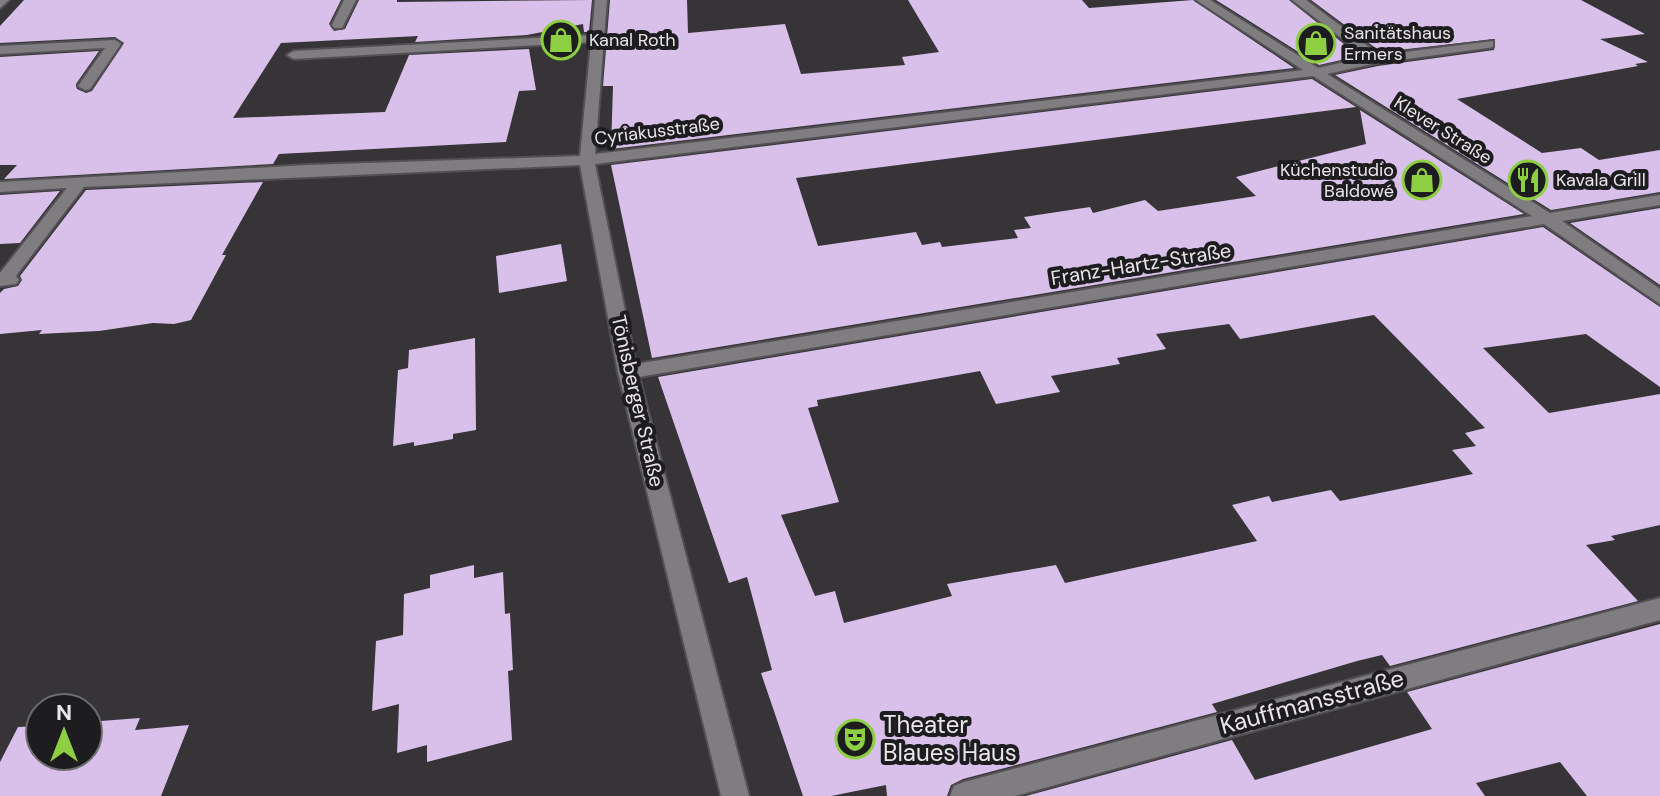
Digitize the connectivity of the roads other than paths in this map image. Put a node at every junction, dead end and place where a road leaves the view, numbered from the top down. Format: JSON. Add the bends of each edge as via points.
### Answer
{"nodes":[{"id":1,"x":350,"y":0,"type":"edge"},
{"id":2,"x":601,"y":0,"type":"edge"},
{"id":3,"x":1202,"y":0,"type":"edge"},
{"id":4,"x":1298,"y":0,"type":"edge"},
{"id":5,"x":338,"y":25,"type":"dead end"},
{"id":6,"x":598,"y":38,"type":"junction"},
{"id":7,"x":1488,"y":44,"type":"dead end"},
{"id":8,"x":0,"y":50,"type":"edge"},
{"id":9,"x":294,"y":55,"type":"dead end"},
{"id":10,"x":1377,"y":59,"type":"junction"},
{"id":11,"x":1316,"y":72,"type":"junction"},
{"id":12,"x":85,"y":86,"type":"dead end"},
{"id":13,"x":587,"y":160,"type":"junction"},
{"id":14,"x":79,"y":183,"type":"junction"},
{"id":15,"x":0,"y":187,"type":"edge"},
{"id":16,"x":1660,"y":200,"type":"edge"},
{"id":17,"x":1549,"y":220,"type":"junction"},
{"id":18,"x":10,"y":280,"type":"dead end"},
{"id":19,"x":1660,"y":298,"type":"edge"},
{"id":20,"x":628,"y":372,"type":"junction"},
{"id":21,"x":1660,"y":609,"type":"edge"},
{"id":22,"x":735,"y":796,"type":"edge"},
{"id":23,"x":964,"y":796,"type":"edge"}],
"edges":[{"from":1,"to":5,"type":"street"},
{"from":2,"to":6,"type":"street","name":"Tönisberger Straße"},
{"from":3,"to":11,"type":"street","name":"Klever Straße"},
{"from":4,"to":10,"type":"street"},
{"from":6,"to":9,"type":"street"},
{"from":6,"to":13,"type":"street","name":"Tönisberger Straße"},
{"from":7,"to":10,"type":"street","name":"Cyriakusstraße"},
{"from":8,"to":12,"type":"street","via":[[115,44]]},
{"from":10,"to":11,"type":"street","name":"Cyriakusstraße"},
{"from":11,"to":13,"type":"street","name":"Cyriakusstraße"},
{"from":11,"to":17,"type":"street","name":"Klever Straße"},
{"from":13,"to":14,"type":"street","name":"Cyriakusstraße"},
{"from":13,"to":20,"type":"street","name":"Tönisberger Straße"},
{"from":14,"to":15,"type":"street","name":"Cyriakusstraße"},
{"from":14,"to":18,"type":"street","via":[[3,281]]},
{"from":16,"to":17,"type":"street","name":"Franz-Hartz-Straße"},
{"from":17,"to":19,"type":"street","name":"Klever Straße"},
{"from":17,"to":20,"type":"street","name":"Franz-Hartz-Straße"},
{"from":20,"to":22,"type":"street","name":"Tönisberger Straße"},
{"from":21,"to":23,"type":"street","name":"Kauffmansstraße"}]}
